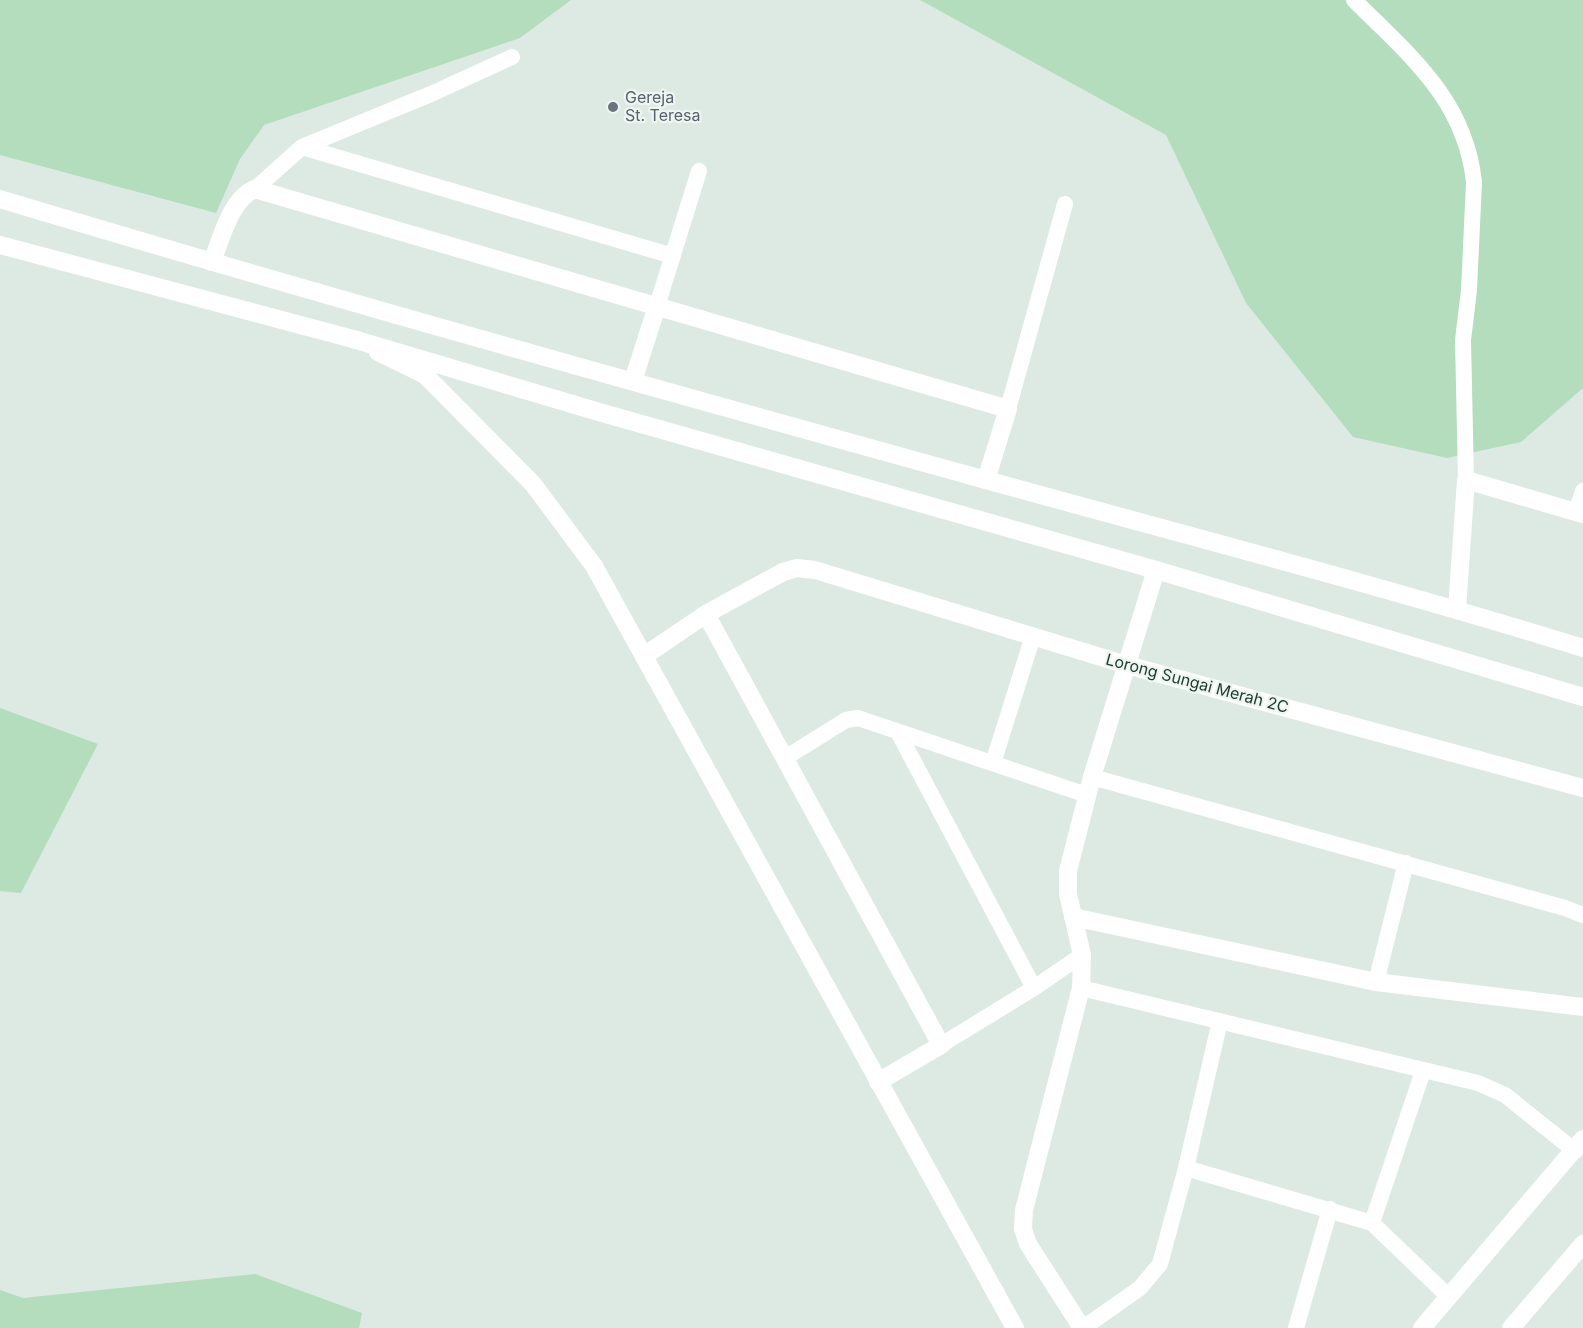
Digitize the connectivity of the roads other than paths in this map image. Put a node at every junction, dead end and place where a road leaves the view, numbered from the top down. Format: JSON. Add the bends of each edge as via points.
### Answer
{"nodes":[{"id":1,"x":1354,"y":0,"type":"edge"},
{"id":2,"x":512,"y":57,"type":"dead end"},
{"id":3,"x":303,"y":147,"type":"junction"},
{"id":4,"x":699,"y":171,"type":"dead end"},
{"id":5,"x":255,"y":189,"type":"junction"},
{"id":6,"x":0,"y":199,"type":"edge"},
{"id":7,"x":1065,"y":204,"type":"dead end"},
{"id":8,"x":0,"y":244,"type":"edge"},
{"id":9,"x":673,"y":256,"type":"junction"},
{"id":10,"x":212,"y":262,"type":"junction"},
{"id":11,"x":657,"y":306,"type":"junction"},
{"id":12,"x":353,"y":339,"type":"junction"},
{"id":13,"x":633,"y":381,"type":"junction"},
{"id":14,"x":1008,"y":409,"type":"junction"},
{"id":15,"x":986,"y":480,"type":"junction"},
{"id":16,"x":1466,"y":480,"type":"junction"},
{"id":17,"x":1583,"y":491,"type":"edge"},
{"id":18,"x":1579,"y":513,"type":"edge"},
{"id":19,"x":1156,"y":570,"type":"junction"},
{"id":20,"x":1457,"y":609,"type":"junction"},
{"id":21,"x":706,"y":614,"type":"junction"},
{"id":22,"x":1033,"y":636,"type":"junction"},
{"id":23,"x":1583,"y":648,"type":"edge"},
{"id":24,"x":644,"y":656,"type":"junction"},
{"id":25,"x":1127,"y":665,"type":"junction"},
{"id":26,"x":1583,"y":697,"type":"edge"},
{"id":27,"x":897,"y":732,"type":"junction"},
{"id":28,"x":785,"y":758,"type":"junction"},
{"id":29,"x":993,"y":763,"type":"junction"},
{"id":30,"x":1089,"y":786,"type":"junction"},
{"id":31,"x":1583,"y":788,"type":"edge"},
{"id":32,"x":1407,"y":863,"type":"junction"},
{"id":33,"x":1583,"y":915,"type":"edge"},
{"id":34,"x":1073,"y":917,"type":"junction"},
{"id":35,"x":1082,"y":955,"type":"junction"},
{"id":36,"x":1376,"y":982,"type":"junction"},
{"id":37,"x":1034,"y":988,"type":"junction"},
{"id":38,"x":1081,"y":988,"type":"junction"},
{"id":39,"x":1583,"y":1007,"type":"edge"},
{"id":40,"x":1220,"y":1021,"type":"junction"},
{"id":41,"x":941,"y":1045,"type":"junction"},
{"id":42,"x":1423,"y":1071,"type":"junction"},
{"id":43,"x":878,"y":1082,"type":"junction"},
{"id":44,"x":1579,"y":1145,"type":"edge"},
{"id":45,"x":1186,"y":1168,"type":"junction"},
{"id":46,"x":1330,"y":1209,"type":"junction"},
{"id":47,"x":1372,"y":1223,"type":"junction"},
{"id":48,"x":1583,"y":1244,"type":"edge"},
{"id":49,"x":1449,"y":1297,"type":"junction"},
{"id":50,"x":1015,"y":1328,"type":"edge"},
{"id":51,"x":1082,"y":1328,"type":"edge"},
{"id":52,"x":1296,"y":1328,"type":"edge"},
{"id":53,"x":1422,"y":1328,"type":"edge"},
{"id":54,"x":1511,"y":1328,"type":"edge"}],
"edges":[{"from":1,"to":16,"type":"lane","via":[[1438,87],[1463,134],[1472,167],[1469,290],[1463,332]]},
{"from":2,"to":3,"type":"lane"},
{"from":3,"to":5,"type":"lane"},
{"from":3,"to":9,"type":"lane"},
{"from":4,"to":9,"type":"lane"},
{"from":5,"to":10,"type":"street","via":[[236,203]]},
{"from":5,"to":11,"type":"street"},
{"from":6,"to":10,"type":"street"},
{"from":7,"to":14,"type":"lane"},
{"from":8,"to":12,"type":"street"},
{"from":9,"to":11,"type":"lane"},
{"from":10,"to":13,"type":"street"},
{"from":11,"to":13,"type":"street"},
{"from":11,"to":14,"type":"street"},
{"from":12,"to":19,"type":"street"},
{"from":12,"to":24,"type":"street","via":[[425,375],[533,484],[594,566]]},
{"from":13,"to":15,"type":"street"},
{"from":14,"to":15,"type":"street"},
{"from":15,"to":20,"type":"street"},
{"from":16,"to":18,"type":"street"},
{"from":16,"to":20,"type":"street"},
{"from":17,"to":18,"type":"lane"},
{"from":19,"to":25,"type":"street"},
{"from":19,"to":26,"type":"street"},
{"from":20,"to":23,"type":"street"},
{"from":21,"to":22,"type":"street","name":"Lorong Sungai Merah 2C","via":[[797,568]]},
{"from":21,"to":24,"type":"street"},
{"from":21,"to":28,"type":"street"},
{"from":22,"to":25,"type":"street","name":"Lorong Sungai Merah 2C"},
{"from":22,"to":29,"type":"lane"},
{"from":24,"to":43,"type":"street"},
{"from":25,"to":30,"type":"street"},
{"from":25,"to":31,"type":"street","name":"Lorong Sungai Merah 2C"},
{"from":27,"to":28,"type":"lane","via":[[858,718],[846,720]]},
{"from":27,"to":29,"type":"lane"},
{"from":27,"to":37,"type":"lane"},
{"from":28,"to":41,"type":"street"},
{"from":29,"to":30,"type":"lane"},
{"from":30,"to":32,"type":"lane"},
{"from":30,"to":34,"type":"street","via":[[1068,871]]},
{"from":32,"to":33,"type":"lane"},
{"from":32,"to":36,"type":"lane"},
{"from":34,"to":35,"type":"street"},
{"from":34,"to":36,"type":"street"},
{"from":35,"to":37,"type":"lane"},
{"from":35,"to":38,"type":"street"},
{"from":36,"to":39,"type":"street"},
{"from":37,"to":41,"type":"lane"},
{"from":38,"to":40,"type":"lane"},
{"from":38,"to":51,"type":"street","via":[[1024,1210],[1023,1229],[1028,1244]]},
{"from":40,"to":42,"type":"lane"},
{"from":40,"to":45,"type":"lane"},
{"from":41,"to":43,"type":"street"},
{"from":42,"to":44,"type":"lane","via":[[1478,1083],[1505,1095]]},
{"from":42,"to":47,"type":"lane"},
{"from":43,"to":50,"type":"street"},
{"from":44,"to":49,"type":"street"},
{"from":45,"to":46,"type":"lane"},
{"from":45,"to":51,"type":"lane","via":[[1160,1264],[1140,1288]]},
{"from":46,"to":47,"type":"lane"},
{"from":46,"to":52,"type":"lane"},
{"from":47,"to":49,"type":"lane"},
{"from":48,"to":54,"type":"street"},
{"from":49,"to":53,"type":"street"}]}
